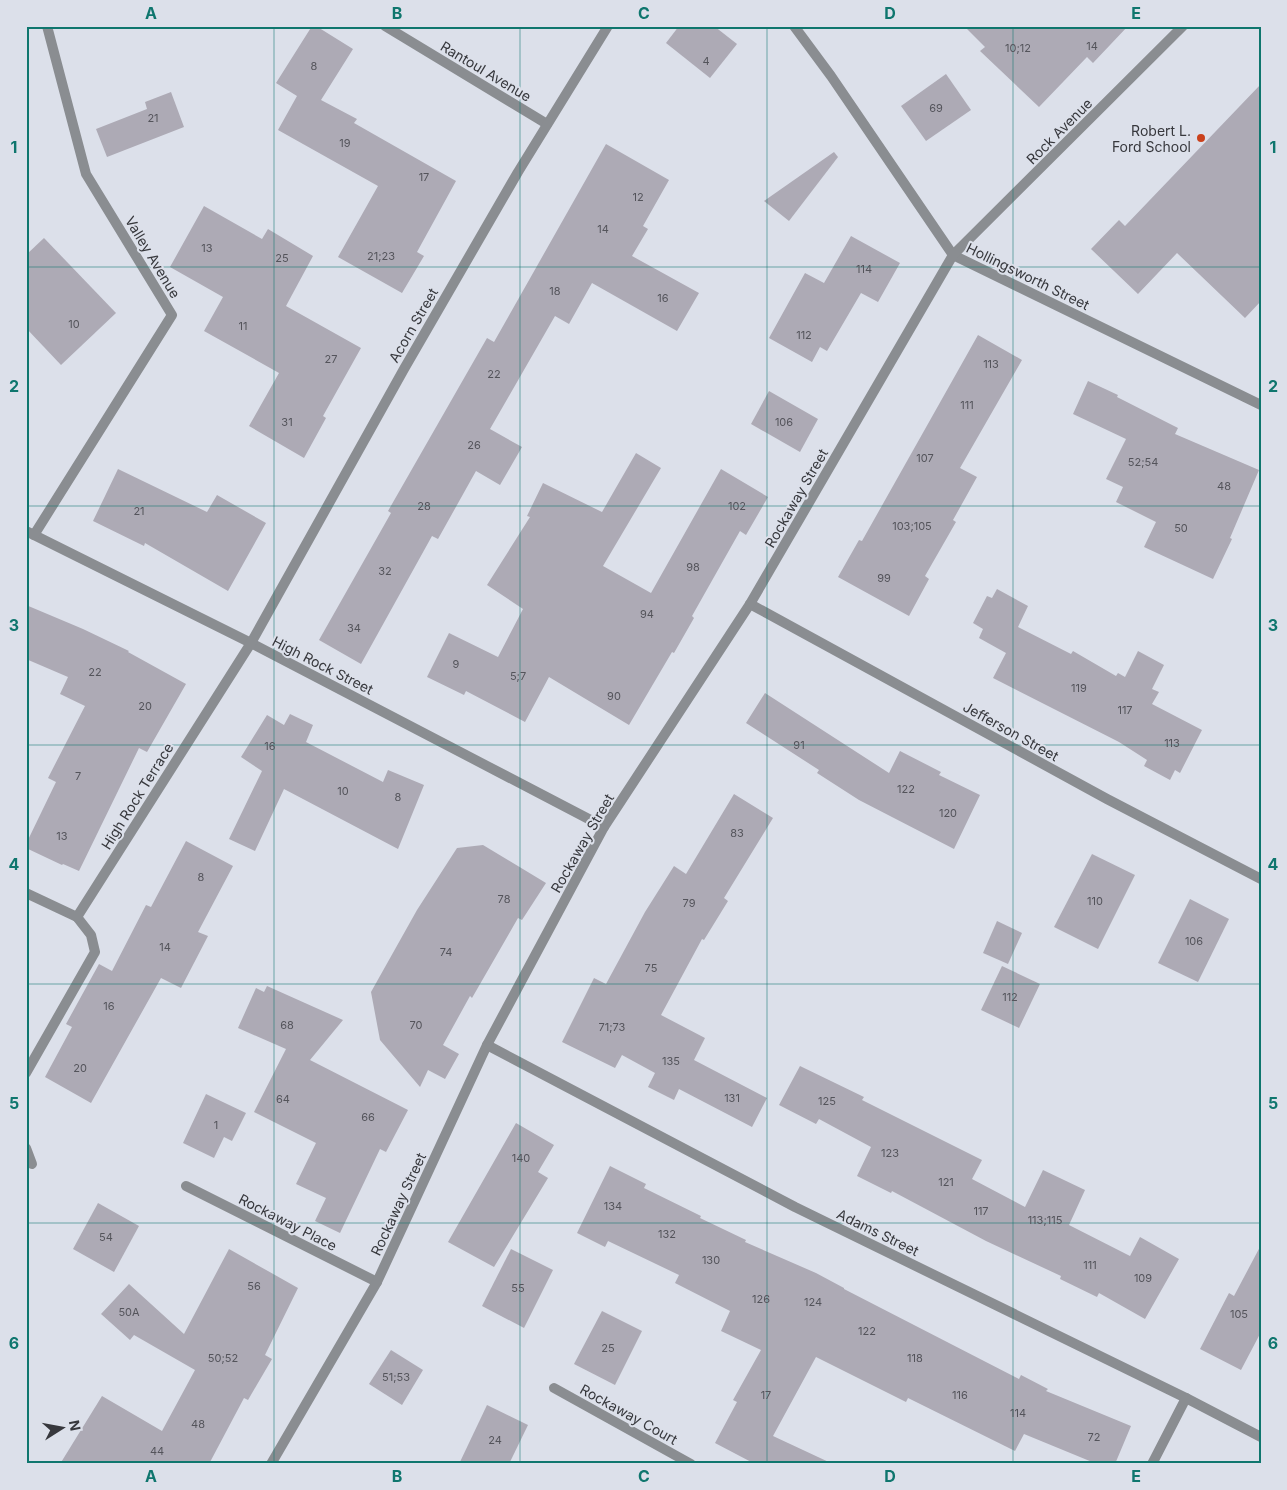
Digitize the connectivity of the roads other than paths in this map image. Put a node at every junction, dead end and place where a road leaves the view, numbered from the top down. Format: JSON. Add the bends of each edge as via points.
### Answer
{"nodes":[{"id":1,"x":46,"y":26,"type":"edge"},
{"id":2,"x":385,"y":26,"type":"edge"},
{"id":3,"x":608,"y":26,"type":"edge"},
{"id":4,"x":794,"y":26,"type":"edge"},
{"id":5,"x":1184,"y":26,"type":"edge"},
{"id":6,"x":547,"y":124,"type":"junction"},
{"id":7,"x":953,"y":255,"type":"junction"},
{"id":8,"x":1261,"y":405,"type":"edge"},
{"id":9,"x":30,"y":533,"type":"edge"},
{"id":10,"x":750,"y":604,"type":"junction"},
{"id":11,"x":251,"y":643,"type":"junction"},
{"id":12,"x":604,"y":826,"type":"junction"},
{"id":13,"x":1261,"y":879,"type":"edge"},
{"id":14,"x":26,"y":893,"type":"edge"},
{"id":15,"x":77,"y":917,"type":"junction"},
{"id":16,"x":487,"y":1046,"type":"junction"},
{"id":17,"x":26,"y":1073,"type":"edge"},
{"id":18,"x":26,"y":1148,"type":"edge"},
{"id":19,"x":32,"y":1164,"type":"dead end"},
{"id":20,"x":186,"y":1186,"type":"dead end"},
{"id":21,"x":377,"y":1282,"type":"junction"},
{"id":22,"x":554,"y":1388,"type":"dead end"},
{"id":23,"x":1186,"y":1398,"type":"junction"},
{"id":24,"x":1261,"y":1437,"type":"edge"},
{"id":25,"x":271,"y":1464,"type":"edge"},
{"id":26,"x":691,"y":1464,"type":"edge"},
{"id":27,"x":1152,"y":1464,"type":"edge"}],
"edges":[{"from":1,"to":9,"type":"street","name":"Valley Avenue","via":[[86,174],[172,315]]},
{"from":2,"to":6,"type":"street","name":"Rantoul Avenue"},
{"from":3,"to":6,"type":"street","name":"Acorn Street"},
{"from":4,"to":7,"type":"street","name":"Hollingsworth Street"},
{"from":5,"to":7,"type":"street","name":"Rock Avenue"},
{"from":6,"to":11,"type":"street","name":"Acorn Street","via":[[404,368]]},
{"from":7,"to":8,"type":"street","name":"Hollingsworth Street"},
{"from":7,"to":10,"type":"street","name":"Rockaway Street"},
{"from":9,"to":11,"type":"street","name":"High Rock Street"},
{"from":10,"to":12,"type":"street","name":"Rockaway Street"},
{"from":10,"to":13,"type":"street","name":"Jefferson Street","via":[[1107,799]]},
{"from":11,"to":12,"type":"street","name":"High Rock Street"},
{"from":11,"to":15,"type":"street","name":"High Rock Terrace"},
{"from":12,"to":16,"type":"street","name":"Rockaway Street"},
{"from":14,"to":15,"type":"street"},
{"from":15,"to":17,"type":"street","via":[[91,935],[94,952]]},
{"from":16,"to":21,"type":"street","name":"Rockaway Street"},
{"from":16,"to":23,"type":"street","name":"Adams Street","via":[[795,1207]]},
{"from":18,"to":19,"type":"street"},
{"from":20,"to":21,"type":"street","name":"Rockaway Place"},
{"from":21,"to":25,"type":"street","name":"Rockaway Street"},
{"from":22,"to":26,"type":"street","name":"Rockaway Court"},
{"from":23,"to":24,"type":"street","name":"Adams Street"},
{"from":23,"to":27,"type":"street"}]}
